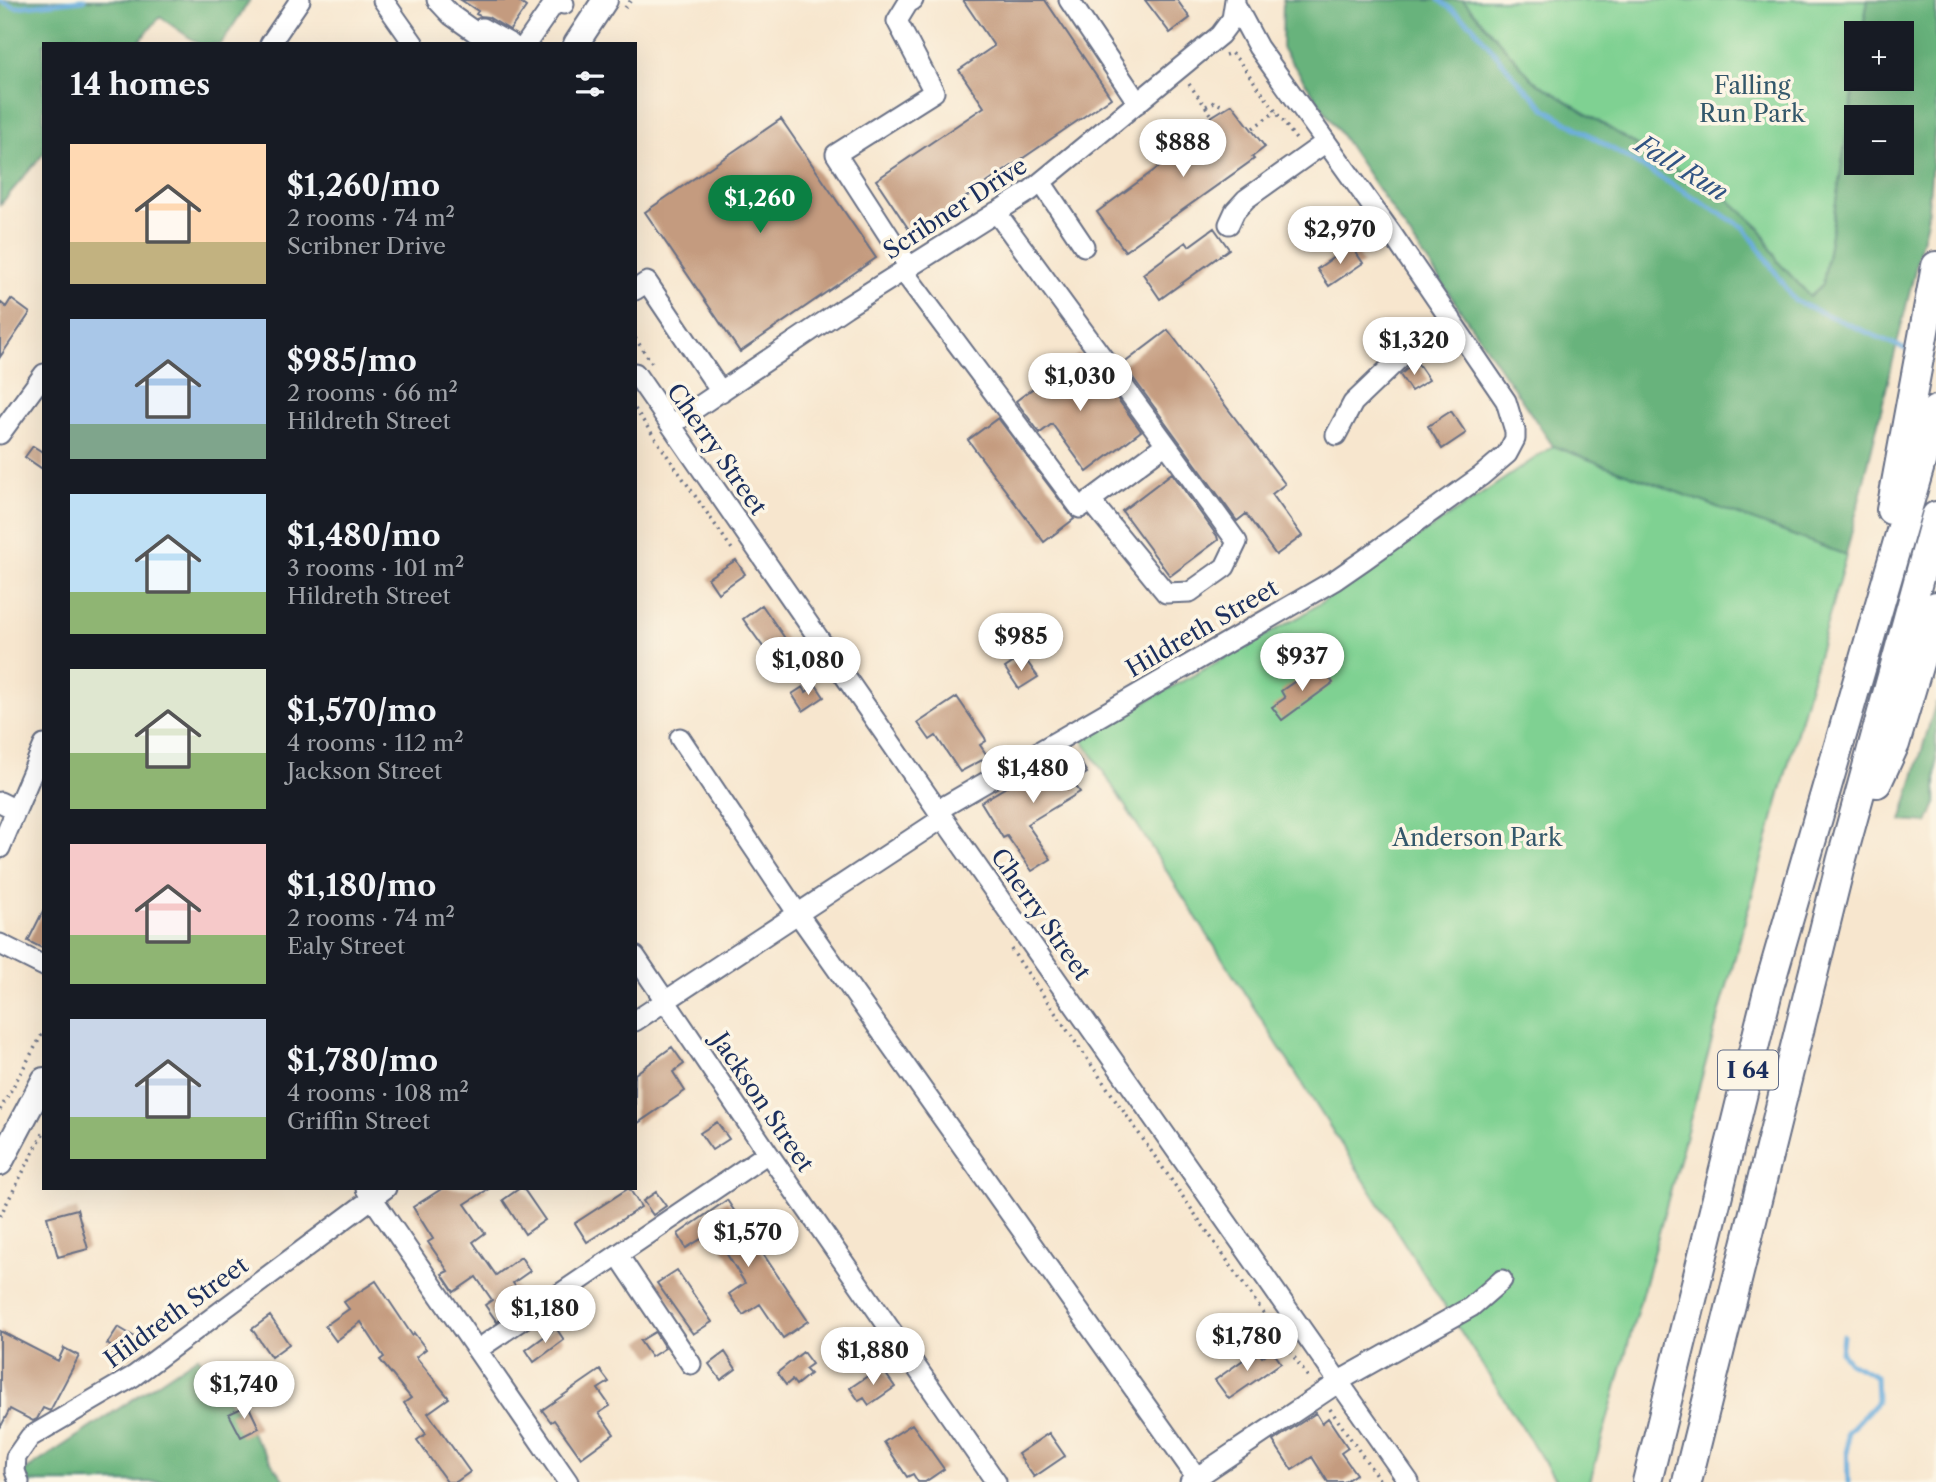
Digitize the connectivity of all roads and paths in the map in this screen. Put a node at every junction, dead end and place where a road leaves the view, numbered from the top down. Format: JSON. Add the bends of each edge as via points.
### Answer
{"nodes":[{"id":1,"x":300,"y":0,"type":"edge"},
{"id":2,"x":383,"y":0,"type":"edge"},
{"id":3,"x":437,"y":0,"type":"edge"},
{"id":4,"x":912,"y":0,"type":"edge"},
{"id":5,"x":1069,"y":0,"type":"edge"},
{"id":6,"x":565,"y":2,"type":"edge"},
{"id":7,"x":1235,"y":2,"type":"edge"},
{"id":8,"x":597,"y":3,"type":"edge"},
{"id":9,"x":484,"y":38,"type":"edge"},
{"id":10,"x":271,"y":42,"type":"edge"},
{"id":11,"x":413,"y":42,"type":"edge"},
{"id":12,"x":508,"y":42,"type":"edge"},
{"id":13,"x":527,"y":42,"type":"edge"},
{"id":14,"x":538,"y":42,"type":"edge"},
{"id":15,"x":577,"y":42,"type":"edge"},
{"id":16,"x":1188,"y":83,"type":"dead end"},
{"id":17,"x":1138,"y":103,"type":"junction"},
{"id":18,"x":1205,"y":107,"type":"junction"},
{"id":19,"x":1225,"y":107,"type":"dead end"},
{"id":20,"x":1276,"y":111,"type":"dead end"},
{"id":21,"x":1211,"y":114,"type":"dead end"},
{"id":22,"x":1252,"y":128,"type":"dead end"},
{"id":23,"x":1326,"y":142,"type":"junction"},
{"id":24,"x":1041,"y":182,"type":"junction"},
{"id":25,"x":996,"y":212,"type":"junction"},
{"id":26,"x":1229,"y":224,"type":"dead end"},
{"id":27,"x":1084,"y":246,"type":"dead end"},
{"id":28,"x":1936,"y":265,"type":"edge"},
{"id":29,"x":906,"y":269,"type":"junction"},
{"id":30,"x":637,"y":289,"type":"edge"},
{"id":31,"x":1451,"y":319,"type":"junction"},
{"id":32,"x":637,"y":376,"type":"edge"},
{"id":33,"x":42,"y":377,"type":"edge"},
{"id":34,"x":722,"y":391,"type":"junction"},
{"id":35,"x":637,"y":413,"type":"edge"},
{"id":36,"x":1934,"y":418,"type":"edge"},
{"id":37,"x":671,"y":425,"type":"junction"},
{"id":38,"x":0,"y":434,"type":"edge"},
{"id":39,"x":1336,"y":435,"type":"dead end"},
{"id":40,"x":1166,"y":444,"type":"junction"},
{"id":41,"x":1090,"y":500,"type":"junction"},
{"id":42,"x":1936,"y":516,"type":"edge"},
{"id":43,"x":742,"y":562,"type":"dead end"},
{"id":44,"x":1936,"y":606,"type":"edge"},
{"id":45,"x":1864,"y":662,"type":"junction"},
{"id":46,"x":680,"y":738,"type":"dead end"},
{"id":47,"x":42,"y":749,"type":"edge"},
{"id":48,"x":8,"y":806,"type":"edge"},
{"id":49,"x":941,"y":814,"type":"junction"},
{"id":50,"x":0,"y":848,"type":"edge"},
{"id":51,"x":1841,"y":862,"type":"junction"},
{"id":52,"x":797,"y":914,"type":"junction"},
{"id":53,"x":1005,"y":942,"type":"dead end"},
{"id":54,"x":0,"y":943,"type":"edge"},
{"id":55,"x":637,"y":959,"type":"edge"},
{"id":56,"x":42,"y":965,"type":"edge"},
{"id":57,"x":665,"y":1001,"type":"junction"},
{"id":58,"x":637,"y":1020,"type":"edge"},
{"id":59,"x":42,"y":1035,"type":"edge"},
{"id":60,"x":42,"y":1084,"type":"edge"},
{"id":61,"x":0,"y":1110,"type":"edge"},
{"id":62,"x":42,"y":1136,"type":"edge"},
{"id":63,"x":768,"y":1153,"type":"junction"},
{"id":64,"x":0,"y":1163,"type":"edge"},
{"id":65,"x":375,"y":1192,"type":"edge"},
{"id":66,"x":0,"y":1216,"type":"edge"},
{"id":67,"x":618,"y":1255,"type":"junction"},
{"id":68,"x":1502,"y":1280,"type":"dead end"},
{"id":69,"x":477,"y":1350,"type":"junction"},
{"id":70,"x":691,"y":1364,"type":"dead end"},
{"id":71,"x":1339,"y":1382,"type":"junction"},
{"id":72,"x":1320,"y":1394,"type":"junction"},
{"id":73,"x":1195,"y":1481,"type":"edge"},
{"id":74,"x":19,"y":1482,"type":"edge"},
{"id":75,"x":568,"y":1482,"type":"edge"},
{"id":76,"x":996,"y":1482,"type":"edge"},
{"id":77,"x":1381,"y":1482,"type":"edge"},
{"id":78,"x":1409,"y":1482,"type":"edge"},
{"id":79,"x":1647,"y":1482,"type":"edge"},
{"id":80,"x":1687,"y":1482,"type":"edge"}],
"edges":[{"from":1,"to":10,"type":"street"},
{"from":2,"to":11,"type":"street"},
{"from":3,"to":9,"type":"street"},
{"from":4,"to":29,"type":"street","via":[[897,21],[933,92],[836,154]]},
{"from":5,"to":17,"type":"street"},
{"from":6,"to":13,"type":"street","via":[[553,5]]},
{"from":6,"to":14,"type":"street"},
{"from":7,"to":17,"type":"street","name":"Scribner Drive","via":[[1232,19],[1220,35]]},
{"from":7,"to":23,"type":"street","name":"Hildreth Street","via":[[1258,47]]},
{"from":8,"to":15,"type":"main road"},
{"from":9,"to":12,"type":"street","via":[[482,28]]},
{"from":16,"to":18,"type":"path"},
{"from":17,"to":24,"type":"street","name":"Scribner Drive"},
{"from":18,"to":19,"type":"path","via":[[1216,102]]},
{"from":18,"to":21,"type":"path"},
{"from":20,"to":22,"type":"path"},
{"from":23,"to":26,"type":"street","via":[[1246,199]]},
{"from":23,"to":31,"type":"street","name":"Hildreth Street"},
{"from":24,"to":25,"type":"street","name":"Scribner Drive"},
{"from":24,"to":27,"type":"street"},
{"from":25,"to":29,"type":"street","name":"Scribner Drive"},
{"from":25,"to":40,"type":"street"},
{"from":28,"to":45,"type":"highway"},
{"from":29,"to":34,"type":"street","name":"Scribner Drive"},
{"from":29,"to":41,"type":"street","via":[[1080,508]]},
{"from":30,"to":34,"type":"street","via":[[647,282]]},
{"from":31,"to":39,"type":"street","via":[[1403,355],[1353,403]]},
{"from":31,"to":49,"type":"street","name":"Hildreth Street","via":[[1506,401],[1514,424],[1511,447],[1481,476],[1335,580]]},
{"from":32,"to":37,"type":"street","name":"Cherry Street"},
{"from":33,"to":38,"type":"street"},
{"from":34,"to":37,"type":"street","name":"Scribner Drive"},
{"from":35,"to":43,"type":"path"},
{"from":36,"to":45,"type":"highway","number":"I 64"},
{"from":37,"to":49,"type":"street","name":"Cherry Street"},
{"from":40,"to":41,"type":"street"},
{"from":40,"to":41,"type":"street","via":[[1237,542],[1225,567],[1190,592],[1166,593]]},
{"from":42,"to":51,"type":"highway","number":"I 64"},
{"from":44,"to":51,"type":"highway","via":[[1895,744]]},
{"from":45,"to":79,"type":"highway","number":"I 64","via":[[1769,987]]},
{"from":46,"to":52,"type":"street"},
{"from":47,"to":48,"type":"street"},
{"from":48,"to":50,"type":"street"},
{"from":49,"to":52,"type":"street","name":"Hildreth Street"},
{"from":49,"to":71,"type":"street","name":"Cherry Street"},
{"from":51,"to":80,"type":"highway","number":"I 64"},
{"from":52,"to":57,"type":"street","name":"Hildreth Street"},
{"from":52,"to":73,"type":"street"},
{"from":53,"to":72,"type":"path"},
{"from":54,"to":56,"type":"street"},
{"from":55,"to":57,"type":"street","name":"Jackson Street"},
{"from":57,"to":58,"type":"street","name":"Hildreth Street"},
{"from":57,"to":63,"type":"street","name":"Jackson Street"},
{"from":59,"to":61,"type":"path"},
{"from":60,"to":64,"type":"main road"},
{"from":62,"to":66,"type":"path"},
{"from":63,"to":67,"type":"street"},
{"from":63,"to":76,"type":"street","name":"Jackson Street"},
{"from":65,"to":69,"type":"street"},
{"from":65,"to":74,"type":"street","name":"Hildreth Street","via":[[134,1376],[30,1437],[14,1464]]},
{"from":67,"to":69,"type":"street"},
{"from":67,"to":70,"type":"street"},
{"from":68,"to":71,"type":"street","via":[[1471,1307]]},
{"from":69,"to":75,"type":"street"},
{"from":71,"to":72,"type":"street"},
{"from":71,"to":78,"type":"street","name":"Cherry Street"},
{"from":72,"to":73,"type":"street"},
{"from":72,"to":77,"type":"path"}]}
